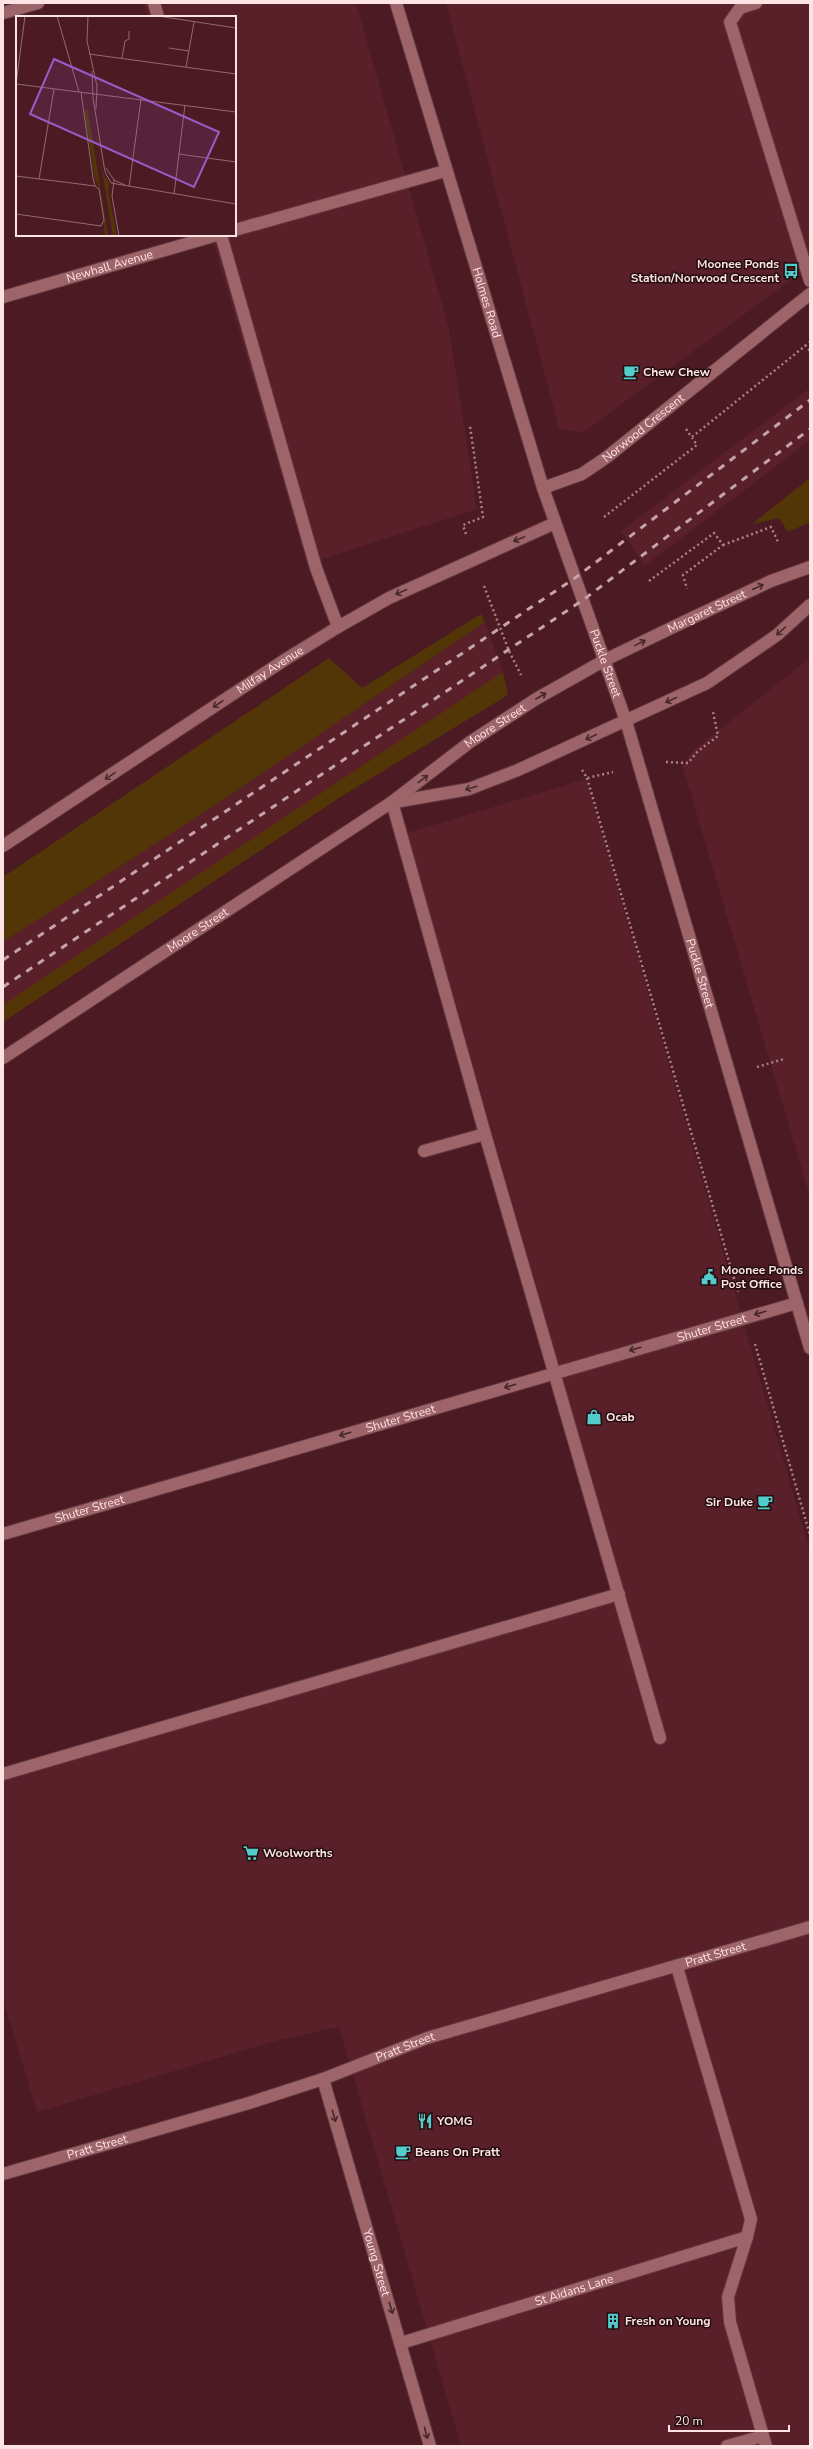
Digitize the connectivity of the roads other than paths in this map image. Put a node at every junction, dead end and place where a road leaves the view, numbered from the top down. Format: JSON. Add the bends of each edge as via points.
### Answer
{"nodes":[{"id":1,"x":38,"y":3,"type":"edge"},
{"id":2,"x":154,"y":3,"type":"edge"},
{"id":3,"x":396,"y":3,"type":"edge"},
{"id":4,"x":756,"y":3,"type":"edge"},
{"id":5,"x":3,"y":13,"type":"edge"},
{"id":6,"x":158,"y":16,"type":"edge"},
{"id":7,"x":445,"y":171,"type":"junction"},
{"id":8,"x":236,"y":230,"type":"edge"},
{"id":9,"x":214,"y":236,"type":"edge"},
{"id":10,"x":221,"y":236,"type":"edge"},
{"id":11,"x":810,"y":281,"type":"edge"},
{"id":12,"x":810,"y":294,"type":"edge"},
{"id":13,"x":3,"y":297,"type":"edge"},
{"id":14,"x":543,"y":488,"type":"junction"},
{"id":15,"x":555,"y":523,"type":"junction"},
{"id":16,"x":810,"y":567,"type":"edge"},
{"id":17,"x":583,"y":600,"type":"joint"},
{"id":18,"x":810,"y":605,"type":"edge"},
{"id":19,"x":338,"y":627,"type":"junction"},
{"id":20,"x":606,"y":660,"type":"junction"},
{"id":21,"x":626,"y":721,"type":"junction"},
{"id":22,"x":392,"y":802,"type":"junction"},
{"id":23,"x":3,"y":846,"type":"edge"},
{"id":24,"x":3,"y":1058,"type":"edge"},
{"id":25,"x":485,"y":1134,"type":"junction"},
{"id":26,"x":424,"y":1151,"type":"dead end"},
{"id":27,"x":797,"y":1303,"type":"junction"},
{"id":28,"x":810,"y":1348,"type":"edge"},
{"id":29,"x":555,"y":1372,"type":"junction"},
{"id":30,"x":3,"y":1534,"type":"edge"},
{"id":31,"x":619,"y":1594,"type":"junction"},
{"id":32,"x":660,"y":1738,"type":"dead end"},
{"id":33,"x":3,"y":1774,"type":"edge"},
{"id":34,"x":810,"y":1927,"type":"edge"},
{"id":35,"x":677,"y":1967,"type":"junction"},
{"id":36,"x":323,"y":2079,"type":"junction"},
{"id":37,"x":3,"y":2174,"type":"edge"},
{"id":38,"x":748,"y":2237,"type":"junction"},
{"id":39,"x":401,"y":2343,"type":"junction"},
{"id":40,"x":765,"y":2441,"type":"edge"},
{"id":41,"x":430,"y":2446,"type":"edge"},
{"id":42,"x":726,"y":2446,"type":"edge"}],
"edges":[{"from":1,"to":5,"type":"street"},
{"from":2,"to":6,"type":"street"},
{"from":3,"to":7,"type":"street","name":"Holmes Road"},
{"from":4,"to":11,"type":"street","via":[[740,8],[730,22]]},
{"from":7,"to":8,"type":"street"},
{"from":7,"to":14,"type":"street","name":"Holmes Road"},
{"from":9,"to":13,"type":"street","name":"Newhall Avenue"},
{"from":10,"to":19,"type":"street","via":[[316,568]]},
{"from":12,"to":14,"type":"street","name":"Norwood Crescent","via":[[582,474]]},
{"from":14,"to":15,"type":"street","name":"Holmes Road"},
{"from":15,"to":17,"type":"street","name":"Holmes Road"},
{"from":15,"to":19,"type":"street","name":"Milfay Avenue","one_way":true,"via":[[389,598]]},
{"from":20,"to":16,"type":"street","name":"Margaret Street","one_way":true,"via":[[771,581]]},
{"from":17,"to":20,"type":"street","name":"Puckle Street"},
{"from":18,"to":21,"type":"street","one_way":true,"via":[[777,635],[707,683]]},
{"from":19,"to":23,"type":"street","name":"Milfay Avenue","one_way":true},
{"from":20,"to":21,"type":"street","name":"Puckle Street"},
{"from":22,"to":20,"type":"street","name":"Moore Street","one_way":true,"via":[[470,742],[536,699]]},
{"from":21,"to":22,"type":"street","name":"Moore Street","one_way":true,"via":[[518,770],[469,789]]},
{"from":21,"to":27,"type":"street","name":"Puckle Street"},
{"from":22,"to":24,"type":"street","name":"Moore Street"},
{"from":22,"to":25,"type":"street"},
{"from":25,"to":26,"type":"street"},
{"from":25,"to":29,"type":"street"},
{"from":27,"to":28,"type":"street","name":"Puckle Street"},
{"from":27,"to":29,"type":"street","name":"Shuter Street","one_way":true},
{"from":29,"to":30,"type":"street","name":"Shuter Street","one_way":true},
{"from":29,"to":31,"type":"street"},
{"from":31,"to":32,"type":"street"},
{"from":31,"to":33,"type":"street"},
{"from":34,"to":35,"type":"street","name":"Pratt Street"},
{"from":35,"to":36,"type":"street","name":"Pratt Street","via":[[427,2038]]},
{"from":35,"to":38,"type":"street","via":[[751,2219]]},
{"from":36,"to":37,"type":"street","name":"Pratt Street"},
{"from":36,"to":39,"type":"street","name":"Young Street","one_way":true},
{"from":38,"to":39,"type":"street","name":"St Aidans Lane"},
{"from":38,"to":40,"type":"street","via":[[728,2297],[730,2322]]},
{"from":39,"to":41,"type":"street","name":"Young Street","one_way":true},
{"from":40,"to":42,"type":"street"}]}
